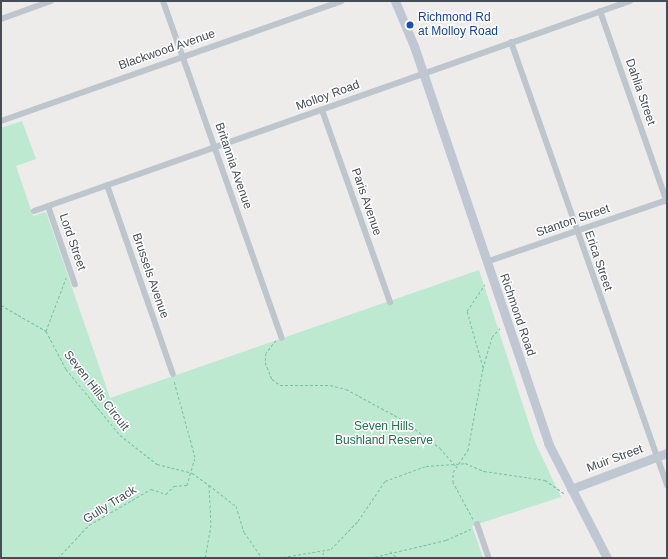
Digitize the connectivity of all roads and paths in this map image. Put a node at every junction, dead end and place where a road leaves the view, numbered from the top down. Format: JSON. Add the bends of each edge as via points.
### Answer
{"nodes":[{"id":1,"x":51,"y":1,"type":"edge"},
{"id":2,"x":163,"y":1,"type":"edge"},
{"id":3,"x":341,"y":1,"type":"edge"},
{"id":4,"x":395,"y":1,"type":"edge"},
{"id":5,"x":630,"y":1,"type":"edge"},
{"id":6,"x":600,"y":11,"type":"junction"},
{"id":7,"x":1,"y":19,"type":"edge"},
{"id":8,"x":511,"y":42,"type":"junction"},
{"id":9,"x":182,"y":57,"type":"junction"},
{"id":10,"x":420,"y":74,"type":"junction"},
{"id":11,"x":322,"y":110,"type":"junction"},
{"id":12,"x":1,"y":121,"type":"edge"},
{"id":13,"x":214,"y":147,"type":"junction"},
{"id":14,"x":107,"y":185,"type":"junction"},
{"id":15,"x":667,"y":200,"type":"edge"},
{"id":16,"x":48,"y":206,"type":"junction"},
{"id":17,"x":34,"y":211,"type":"dead end"},
{"id":18,"x":576,"y":231,"type":"junction"},
{"id":19,"x":486,"y":262,"type":"junction"},
{"id":20,"x":71,"y":272,"type":"junction"},
{"id":21,"x":485,"y":284,"type":"dead end"},
{"id":22,"x":76,"y":285,"type":"dead end"},
{"id":23,"x":390,"y":302,"type":"dead end"},
{"id":24,"x":1,"y":305,"type":"edge"},
{"id":25,"x":500,"y":328,"type":"dead end"},
{"id":26,"x":46,"y":331,"type":"junction"},
{"id":27,"x":282,"y":338,"type":"joint"},
{"id":28,"x":483,"y":368,"type":"junction"},
{"id":29,"x":173,"y":374,"type":"joint"},
{"id":30,"x":667,"y":453,"type":"edge"},
{"id":31,"x":655,"y":458,"type":"junction"},
{"id":32,"x":455,"y":465,"type":"junction"},
{"id":33,"x":192,"y":473,"type":"junction"},
{"id":34,"x":209,"y":485,"type":"junction"},
{"id":35,"x":667,"y":485,"type":"edge"},
{"id":36,"x":571,"y":489,"type":"junction"},
{"id":37,"x":477,"y":524,"type":"junction"},
{"id":38,"x":390,"y":550,"type":"junction"},
{"id":39,"x":323,"y":551,"type":"junction"},
{"id":40,"x":58,"y":558,"type":"edge"},
{"id":41,"x":205,"y":558,"type":"edge"},
{"id":42,"x":261,"y":558,"type":"edge"},
{"id":43,"x":278,"y":558,"type":"edge"},
{"id":44,"x":324,"y":558,"type":"edge"},
{"id":45,"x":370,"y":558,"type":"edge"},
{"id":46,"x":398,"y":558,"type":"edge"},
{"id":47,"x":489,"y":558,"type":"edge"},
{"id":48,"x":607,"y":558,"type":"edge"}],
"edges":[{"from":1,"to":7,"type":"street"},
{"from":2,"to":9,"type":"street","name":"Britannia Avenue"},
{"from":3,"to":9,"type":"street","name":"Blackwood Avenue"},
{"from":4,"to":10,"type":"main road","name":"Richmond Road","via":[[407,36],[411,58]]},
{"from":5,"to":6,"type":"street","name":"Molloy Road"},
{"from":6,"to":8,"type":"street","name":"Molloy Road"},
{"from":6,"to":15,"type":"street","name":"Dahlia Street"},
{"from":8,"to":10,"type":"street","name":"Molloy Road"},
{"from":8,"to":18,"type":"street","name":"Erica Street"},
{"from":9,"to":12,"type":"street","name":"Blackwood Avenue"},
{"from":9,"to":13,"type":"street","name":"Britannia Avenue"},
{"from":10,"to":11,"type":"street","name":"Molloy Road"},
{"from":10,"to":19,"type":"main road","name":"Richmond Road"},
{"from":11,"to":13,"type":"street","name":"Molloy Road"},
{"from":11,"to":23,"type":"street","name":"Paris Avenue"},
{"from":13,"to":14,"type":"street","name":"Molloy Road"},
{"from":13,"to":27,"type":"street","name":"Britannia Avenue"},
{"from":14,"to":16,"type":"street","name":"Molloy Road"},
{"from":14,"to":29,"type":"street","name":"Brussels Avenue"},
{"from":15,"to":18,"type":"street","name":"Stanton Street"},
{"from":16,"to":17,"type":"street","name":"Molloy Road"},
{"from":16,"to":20,"type":"street","name":"Lord Street"},
{"from":18,"to":19,"type":"street","name":"Stanton Street"},
{"from":18,"to":31,"type":"street","name":"Erica Street"},
{"from":19,"to":36,"type":"main road","name":"Richmond Road","via":[[548,443]]},
{"from":20,"to":22,"type":"street","name":"Lord Street"},
{"from":20,"to":26,"type":"path","via":[[62,284]]},
{"from":21,"to":28,"type":"path","via":[[467,311]]},
{"from":24,"to":26,"type":"path"},
{"from":25,"to":28,"type":"path","via":[[492,337]]},
{"from":26,"to":33,"type":"path","name":"Seven Hills Circuit","via":[[66,369],[120,435],[157,464]]},
{"from":27,"to":32,"type":"path","via":[[273,341],[266,353],[265,362],[272,379],[291,387],[330,385],[346,389],[403,420],[440,448]]},
{"from":28,"to":32,"type":"path","via":[[468,450]]},
{"from":29,"to":33,"type":"path","via":[[195,457]]},
{"from":30,"to":31,"type":"main road","name":"Muir Street"},
{"from":31,"to":35,"type":"street","name":"Erica Street"},
{"from":31,"to":36,"type":"main road","name":"Muir Street"},
{"from":32,"to":36,"type":"path","via":[[465,463],[484,471],[545,480],[562,495]]},
{"from":32,"to":37,"type":"path","via":[[454,482]]},
{"from":32,"to":39,"type":"path","via":[[426,466],[385,481],[345,537]]},
{"from":33,"to":34,"type":"path","name":"Seven Hills Circuit"},
{"from":33,"to":40,"type":"path","name":"Gully Track","via":[[187,486],[174,486],[166,494],[151,489],[89,525]]},
{"from":34,"to":41,"type":"path","via":[[211,525]]},
{"from":34,"to":42,"type":"path","name":"Seven Hills Circuit","via":[[236,506],[244,532]]},
{"from":36,"to":48,"type":"main road","name":"Richmond Road"},
{"from":37,"to":38,"type":"path","via":[[446,540]]},
{"from":37,"to":47,"type":"street"},
{"from":38,"to":45,"type":"path"},
{"from":38,"to":46,"type":"path"},
{"from":39,"to":43,"type":"path"},
{"from":39,"to":44,"type":"path"}]}
